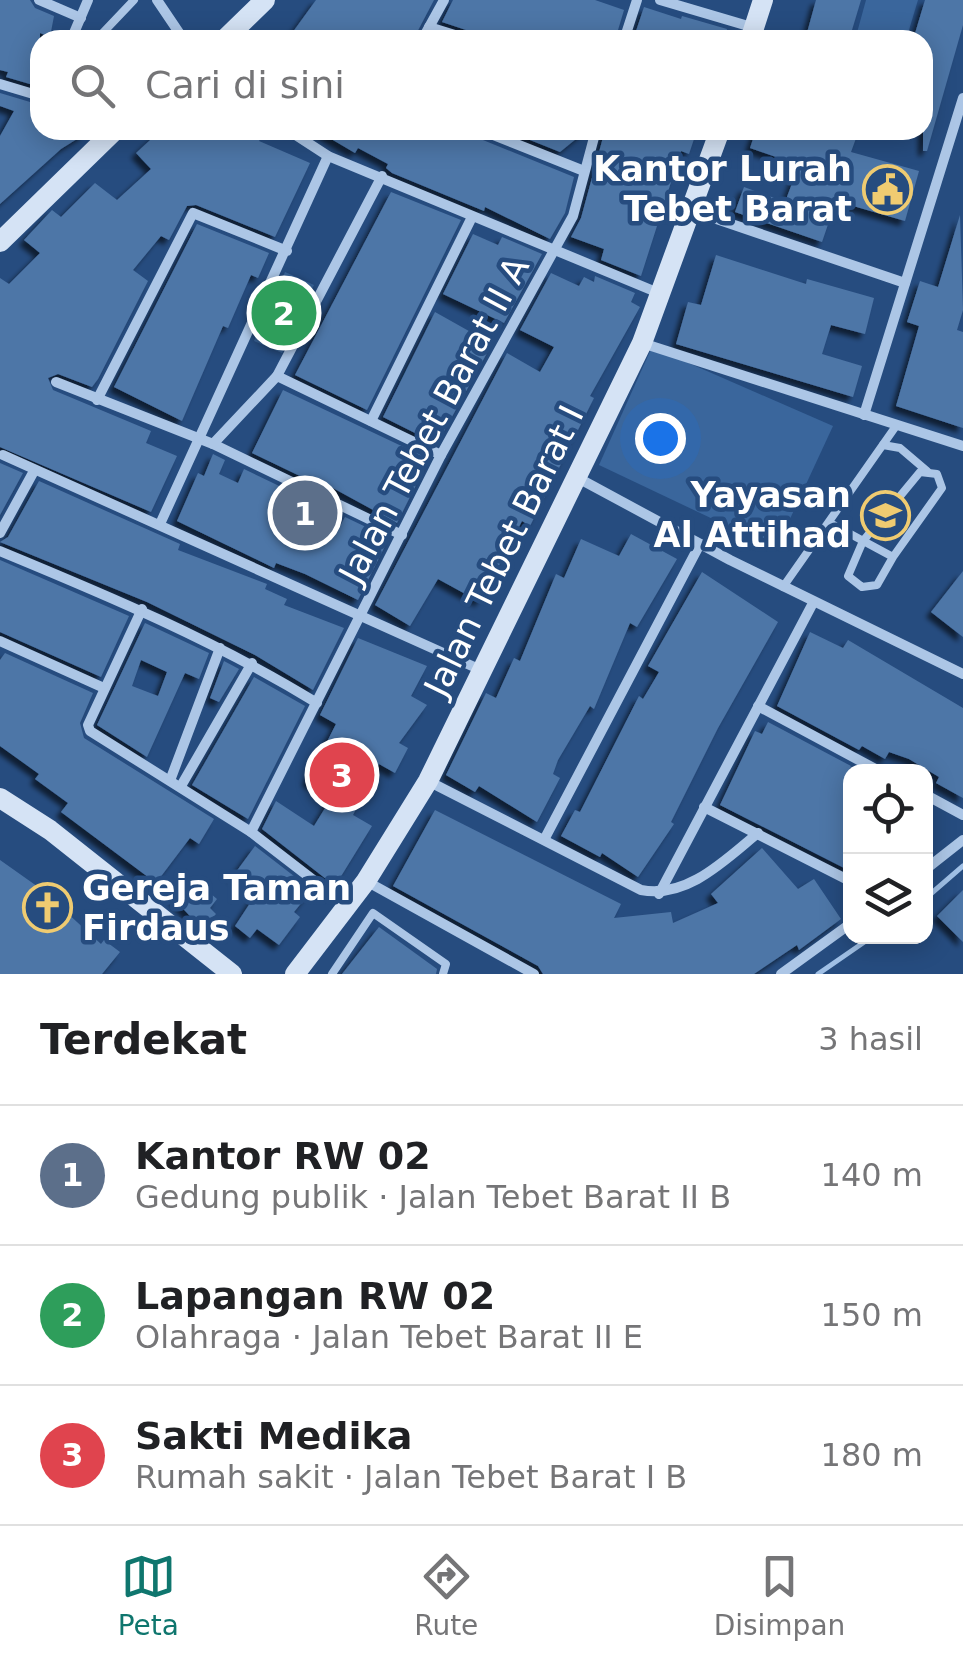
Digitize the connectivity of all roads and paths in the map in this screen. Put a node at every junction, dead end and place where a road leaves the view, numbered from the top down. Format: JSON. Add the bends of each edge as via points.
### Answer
{"nodes":[{"id":1,"x":40,"y":0,"type":"edge"},
{"id":2,"x":88,"y":0,"type":"edge"},
{"id":3,"x":134,"y":0,"type":"edge"},
{"id":4,"x":156,"y":0,"type":"edge"},
{"id":5,"x":265,"y":0,"type":"edge"},
{"id":6,"x":444,"y":0,"type":"edge"},
{"id":7,"x":637,"y":0,"type":"edge"},
{"id":8,"x":660,"y":0,"type":"edge"},
{"id":9,"x":763,"y":0,"type":"edge"},
{"id":10,"x":81,"y":18,"type":"junction"},
{"id":11,"x":429,"y":28,"type":"joint"},
{"id":12,"x":76,"y":30,"type":"edge"},
{"id":13,"x":106,"y":30,"type":"edge"},
{"id":14,"x":177,"y":30,"type":"edge"},
{"id":15,"x":234,"y":30,"type":"edge"},
{"id":16,"x":436,"y":30,"type":"edge"},
{"id":17,"x":627,"y":30,"type":"edge"},
{"id":18,"x":742,"y":30,"type":"edge"},
{"id":19,"x":754,"y":30,"type":"edge"},
{"id":20,"x":0,"y":84,"type":"edge"},
{"id":21,"x":30,"y":93,"type":"edge"},
{"id":22,"x":963,"y":98,"type":"edge"},
{"id":23,"x":97,"y":140,"type":"edge"},
{"id":24,"x":303,"y":140,"type":"edge"},
{"id":25,"x":506,"y":140,"type":"edge"},
{"id":26,"x":593,"y":140,"type":"edge"},
{"id":27,"x":717,"y":140,"type":"edge"},
{"id":28,"x":328,"y":156,"type":"junction"},
{"id":29,"x":584,"y":172,"type":"junction"},
{"id":30,"x":382,"y":176,"type":"junction"},
{"id":31,"x":693,"y":211,"type":"junction"},
{"id":32,"x":472,"y":217,"type":"junction"},
{"id":33,"x":0,"y":242,"type":"edge"},
{"id":34,"x":287,"y":251,"type":"junction"},
{"id":35,"x":553,"y":253,"type":"junction"},
{"id":36,"x":905,"y":283,"type":"junction"},
{"id":37,"x":661,"y":294,"type":"junction"},
{"id":38,"x":642,"y":342,"type":"junction"},
{"id":39,"x":277,"y":376,"type":"junction"},
{"id":40,"x":56,"y":382,"type":"dead end"},
{"id":41,"x":97,"y":400,"type":"junction"},
{"id":42,"x":864,"y":415,"type":"junction"},
{"id":43,"x":372,"y":421,"type":"junction"},
{"id":44,"x":896,"y":426,"type":"junction"},
{"id":45,"x":200,"y":438,"type":"junction"},
{"id":46,"x":213,"y":444,"type":"junction"},
{"id":47,"x":883,"y":445,"type":"junction"},
{"id":48,"x":963,"y":446,"type":"edge"},
{"id":49,"x":2,"y":455,"type":"dead end"},
{"id":50,"x":441,"y":455,"type":"junction"},
{"id":51,"x":34,"y":471,"type":"junction"},
{"id":52,"x":928,"y":471,"type":"junction"},
{"id":53,"x":578,"y":478,"type":"junction"},
{"id":54,"x":830,"y":523,"type":"junction"},
{"id":55,"x":160,"y":524,"type":"junction"},
{"id":56,"x":0,"y":533,"type":"edge"},
{"id":57,"x":402,"y":535,"type":"junction"},
{"id":58,"x":863,"y":541,"type":"junction"},
{"id":59,"x":700,"y":544,"type":"junction"},
{"id":60,"x":0,"y":551,"type":"edge"},
{"id":61,"x":893,"y":557,"type":"junction"},
{"id":62,"x":783,"y":587,"type":"junction"},
{"id":63,"x":813,"y":602,"type":"junction"},
{"id":64,"x":142,"y":609,"type":"junction"},
{"id":65,"x":364,"y":614,"type":"junction"},
{"id":66,"x":0,"y":641,"type":"edge"},
{"id":67,"x":220,"y":648,"type":"junction"},
{"id":68,"x":252,"y":663,"type":"junction"},
{"id":69,"x":482,"y":670,"type":"junction"},
{"id":70,"x":963,"y":674,"type":"edge"},
{"id":71,"x":104,"y":688,"type":"junction"},
{"id":72,"x":317,"y":703,"type":"junction"},
{"id":73,"x":758,"y":706,"type":"junction"},
{"id":74,"x":865,"y":764,"type":"edge"},
{"id":75,"x":428,"y":780,"type":"junction"},
{"id":76,"x":176,"y":782,"type":"junction"},
{"id":77,"x":0,"y":798,"type":"edge"},
{"id":78,"x":933,"y":799,"type":"edge"},
{"id":79,"x":704,"y":807,"type":"junction"},
{"id":80,"x":963,"y":815,"type":"edge"},
{"id":81,"x":251,"y":832,"type":"junction"},
{"id":82,"x":758,"y":834,"type":"junction"},
{"id":83,"x":546,"y":838,"type":"junction"},
{"id":84,"x":963,"y":840,"type":"edge"},
{"id":85,"x":933,"y":863,"type":"edge"},
{"id":86,"x":843,"y":877,"type":"edge"},
{"id":87,"x":366,"y":882,"type":"junction"},
{"id":88,"x":659,"y":894,"type":"junction"},
{"id":89,"x":347,"y":906,"type":"junction"},
{"id":90,"x":843,"y":929,"type":"edge"},
{"id":91,"x":326,"y":932,"type":"junction"},
{"id":92,"x":348,"y":950,"type":"junction"},
{"id":93,"x":232,"y":974,"type":"edge"},
{"id":94,"x":294,"y":974,"type":"edge"},
{"id":95,"x":332,"y":974,"type":"edge"},
{"id":96,"x":444,"y":974,"type":"edge"},
{"id":97,"x":534,"y":974,"type":"edge"},
{"id":98,"x":781,"y":974,"type":"edge"}],
"edges":[{"from":1,"to":10,"type":"street"},
{"from":2,"to":10,"type":"street"},
{"from":3,"to":13,"type":"lane"},
{"from":4,"to":14,"type":"street"},
{"from":5,"to":15,"type":"street"},
{"from":6,"to":11,"type":"street"},
{"from":7,"to":17,"type":"street"},
{"from":8,"to":18,"type":"street"},
{"from":9,"to":19,"type":"street"},
{"from":10,"to":12,"type":"street"},
{"from":11,"to":16,"type":"street"},
{"from":20,"to":21,"type":"street"},
{"from":22,"to":36,"type":"street"},
{"from":23,"to":33,"type":"street"},
{"from":24,"to":28,"type":"street"},
{"from":25,"to":29,"type":"street"},
{"from":26,"to":29,"type":"street","name":"Jalan Tebet Barat II A"},
{"from":27,"to":31,"type":"street","name":"Jalan Tebet Barat I"},
{"from":28,"to":30,"type":"street"},
{"from":28,"to":34,"type":"street"},
{"from":29,"to":35,"type":"street","name":"Jalan Tebet Barat II A","via":[[573,216]]},
{"from":30,"to":32,"type":"street"},
{"from":30,"to":39,"type":"street"},
{"from":31,"to":36,"type":"street"},
{"from":31,"to":37,"type":"street","name":"Jalan Tebet Barat I"},
{"from":32,"to":35,"type":"street"},
{"from":32,"to":43,"type":"street"},
{"from":34,"to":41,"type":"street","via":[[193,214]]},
{"from":34,"to":45,"type":"street"},
{"from":35,"to":37,"type":"street"},
{"from":35,"to":50,"type":"street","name":"Jalan Tebet Barat II A"},
{"from":36,"to":42,"type":"street"},
{"from":37,"to":38,"type":"street","name":"Jalan Tebet Barat I"},
{"from":38,"to":42,"type":"street"},
{"from":38,"to":53,"type":"street","name":"Jalan Tebet Barat I"},
{"from":39,"to":43,"type":"street"},
{"from":39,"to":46,"type":"street"},
{"from":40,"to":41,"type":"street"},
{"from":41,"to":45,"type":"street"},
{"from":42,"to":44,"type":"street"},
{"from":43,"to":50,"type":"street"},
{"from":44,"to":47,"type":"lane"},
{"from":44,"to":48,"type":"street"},
{"from":45,"to":46,"type":"street"},
{"from":45,"to":55,"type":"street"},
{"from":46,"to":57,"type":"street"},
{"from":47,"to":52,"type":"lane","via":[[900,448]]},
{"from":47,"to":54,"type":"lane"},
{"from":49,"to":51,"type":"street"},
{"from":50,"to":57,"type":"street","name":"Jalan Tebet Barat II A"},
{"from":51,"to":55,"type":"street"},
{"from":51,"to":56,"type":"street"},
{"from":52,"to":58,"type":"lane"},
{"from":52,"to":61,"type":"lane","via":[[942,480],[942,488]]},
{"from":53,"to":59,"type":"street"},
{"from":53,"to":69,"type":"street","name":"Jalan Tebet Barat I"},
{"from":54,"to":58,"type":"lane"},
{"from":54,"to":62,"type":"lane"},
{"from":55,"to":65,"type":"street"},
{"from":57,"to":65,"type":"street","name":"Jalan Tebet Barat II A"},
{"from":58,"to":61,"type":"lane"},
{"from":58,"to":61,"type":"lane","via":[[848,569],[854,582],[876,585]]},
{"from":59,"to":62,"type":"street"},
{"from":59,"to":83,"type":"street"},
{"from":60,"to":64,"type":"street"},
{"from":62,"to":63,"type":"street"},
{"from":63,"to":70,"type":"street"},
{"from":63,"to":73,"type":"street"},
{"from":64,"to":67,"type":"street"},
{"from":64,"to":71,"type":"street"},
{"from":65,"to":69,"type":"street"},
{"from":65,"to":72,"type":"street","name":"Jalan Tebet Barat II A"},
{"from":66,"to":71,"type":"street"},
{"from":67,"to":68,"type":"street"},
{"from":67,"to":76,"type":"street"},
{"from":68,"to":72,"type":"street"},
{"from":68,"to":76,"type":"street"},
{"from":69,"to":75,"type":"street","name":"Jalan Tebet Barat I"},
{"from":71,"to":76,"type":"street","via":[[90,731]]},
{"from":72,"to":81,"type":"street","name":"Jalan Tebet Barat II A"},
{"from":73,"to":74,"type":"street"},
{"from":73,"to":79,"type":"street"},
{"from":75,"to":83,"type":"street"},
{"from":75,"to":87,"type":"street","name":"Jalan Tebet Barat I"},
{"from":76,"to":81,"type":"street"},
{"from":77,"to":93,"type":"street"},
{"from":78,"to":80,"type":"street"},
{"from":79,"to":82,"type":"street"},
{"from":79,"to":88,"type":"street"},
{"from":81,"to":89,"type":"street"},
{"from":82,"to":86,"type":"street"},
{"from":82,"to":88,"type":"street","via":[[682,888]]},
{"from":83,"to":88,"type":"street"},
{"from":84,"to":85,"type":"street"},
{"from":87,"to":89,"type":"street","name":"Jalan Tebet Barat I"},
{"from":87,"to":97,"type":"street"},
{"from":89,"to":91,"type":"street","name":"Jalan Tebet Barat I"},
{"from":90,"to":98,"type":"street"},
{"from":91,"to":92,"type":"lane"},
{"from":91,"to":94,"type":"street","name":"Jalan Tebet Barat I"},
{"from":92,"to":95,"type":"lane"},
{"from":92,"to":96,"type":"lane","via":[[373,913],[446,964]]}]}
